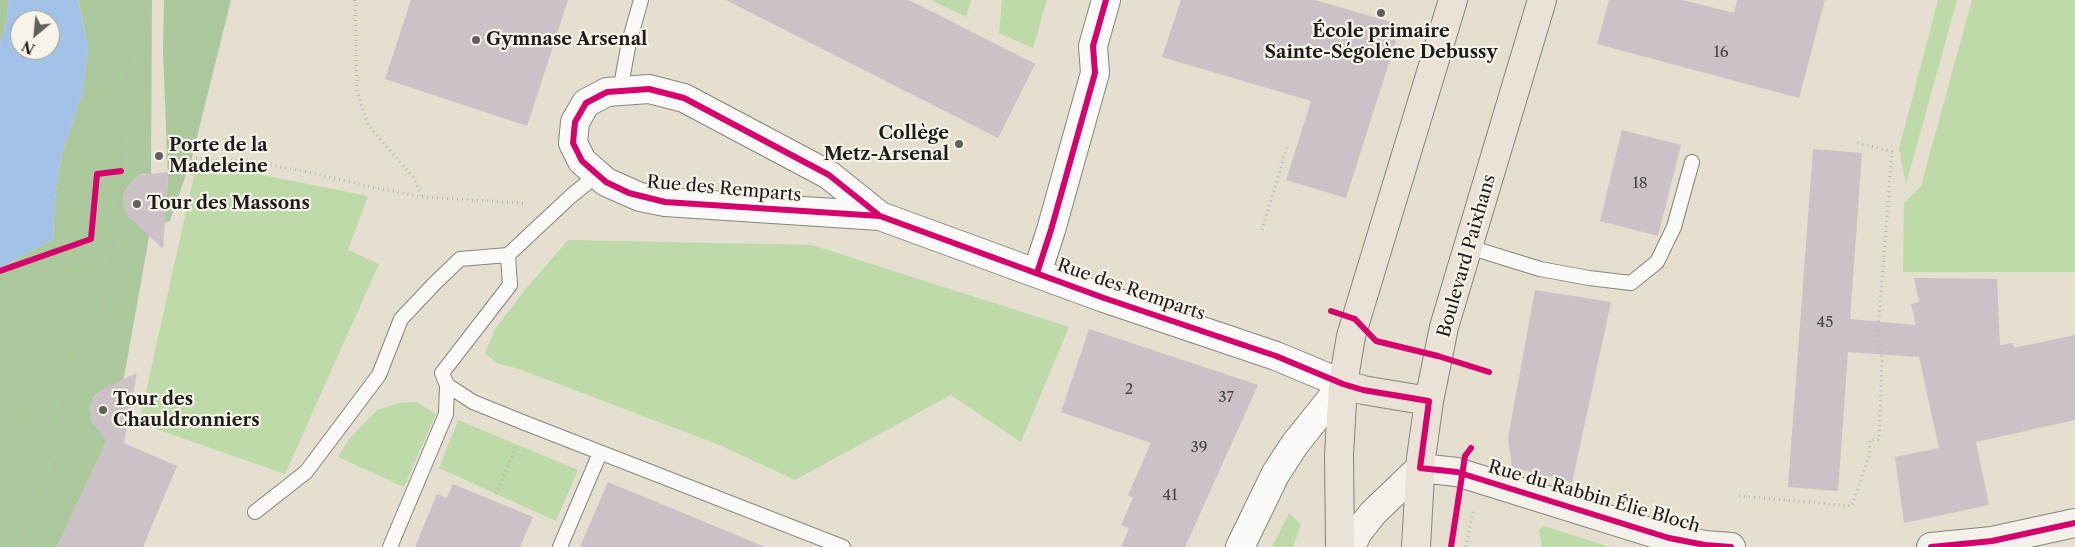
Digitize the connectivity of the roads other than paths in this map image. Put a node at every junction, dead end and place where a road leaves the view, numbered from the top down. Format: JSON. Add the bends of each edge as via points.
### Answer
{"nodes":[{"id":1,"x":641,"y":0,"type":"edge"},
{"id":2,"x":1106,"y":0,"type":"edge"},
{"id":3,"x":1453,"y":0,"type":"edge"},
{"id":4,"x":1542,"y":0,"type":"edge"},
{"id":5,"x":620,"y":91,"type":"junction"},
{"id":6,"x":1692,"y":162,"type":"dead end"},
{"id":7,"x":597,"y":175,"type":"junction"},
{"id":8,"x":880,"y":216,"type":"junction"},
{"id":9,"x":1469,"y":247,"type":"junction"},
{"id":10,"x":508,"y":255,"type":"junction"},
{"id":11,"x":1038,"y":273,"type":"junction"},
{"id":12,"x":1343,"y":384,"type":"junction"},
{"id":13,"x":447,"y":385,"type":"junction"},
{"id":14,"x":1429,"y":401,"type":"junction"},
{"id":15,"x":600,"y":453,"type":"junction"},
{"id":16,"x":1420,"y":468,"type":"junction"},
{"id":17,"x":255,"y":512,"type":"dead end"},
{"id":18,"x":2075,"y":523,"type":"edge"},
{"id":19,"x":390,"y":547,"type":"edge"},
{"id":20,"x":560,"y":547,"type":"edge"},
{"id":21,"x":843,"y":547,"type":"edge"},
{"id":22,"x":1240,"y":547,"type":"edge"},
{"id":23,"x":1340,"y":547,"type":"edge"},
{"id":24,"x":1351,"y":547,"type":"edge"},
{"id":25,"x":1416,"y":547,"type":"edge"},
{"id":26,"x":1731,"y":547,"type":"edge"},
{"id":27,"x":1931,"y":547,"type":"edge"}],
"edges":[{"from":1,"to":5,"type":"lane"},
{"from":2,"to":11,"type":"street","via":[[1093,46],[1095,73]]},
{"from":3,"to":12,"type":"main road","via":[[1359,304]]},
{"from":4,"to":9,"type":"main road","name":"Boulevard Paixhans"},
{"from":5,"to":7,"type":"street","name":"Rue des Remparts","via":[[607,92],[586,103],[575,122],[573,143],[582,161]]},
{"from":5,"to":8,"type":"street","name":"Rue des Remparts","via":[[649,89],[684,98],[828,175]]},
{"from":6,"to":9,"type":"lane","via":[[1674,228],[1657,262],[1631,282],[1540,269]]},
{"from":7,"to":8,"type":"street","name":"Rue des Remparts","via":[[629,193],[665,202]]},
{"from":7,"to":10,"type":"lane"},
{"from":8,"to":11,"type":"street","name":"Rue des Remparts"},
{"from":9,"to":14,"type":"main road","name":"Boulevard Paixhans","via":[[1444,327]]},
{"from":10,"to":13,"type":"lane","via":[[510,285],[442,373]]},
{"from":10,"to":17,"type":"lane","via":[[460,259],[434,284],[401,319],[379,375],[306,472]]},
{"from":11,"to":12,"type":"street","name":"Rue des Remparts","via":[[1276,356]]},
{"from":12,"to":14,"type":"main road"},
{"from":12,"to":22,"type":"street","via":[[1276,473]]},
{"from":12,"to":23,"type":"main road","via":[[1339,455]]},
{"from":13,"to":15,"type":"lane","via":[[473,402]]},
{"from":13,"to":19,"type":"lane","via":[[446,414]]},
{"from":14,"to":16,"type":"main road","name":"Boulevard Paixhans"},
{"from":15,"to":20,"type":"lane"},
{"from":15,"to":21,"type":"lane"},
{"from":16,"to":24,"type":"street","via":[[1373,513]]},
{"from":16,"to":25,"type":"main road","name":"Boulevard Paixhans"},
{"from":16,"to":26,"type":"street","name":"Rue du Rabbin Élie Bloch","via":[[1456,472],[1669,538]]},
{"from":18,"to":27,"type":"street","via":[[1992,541]]}]}
